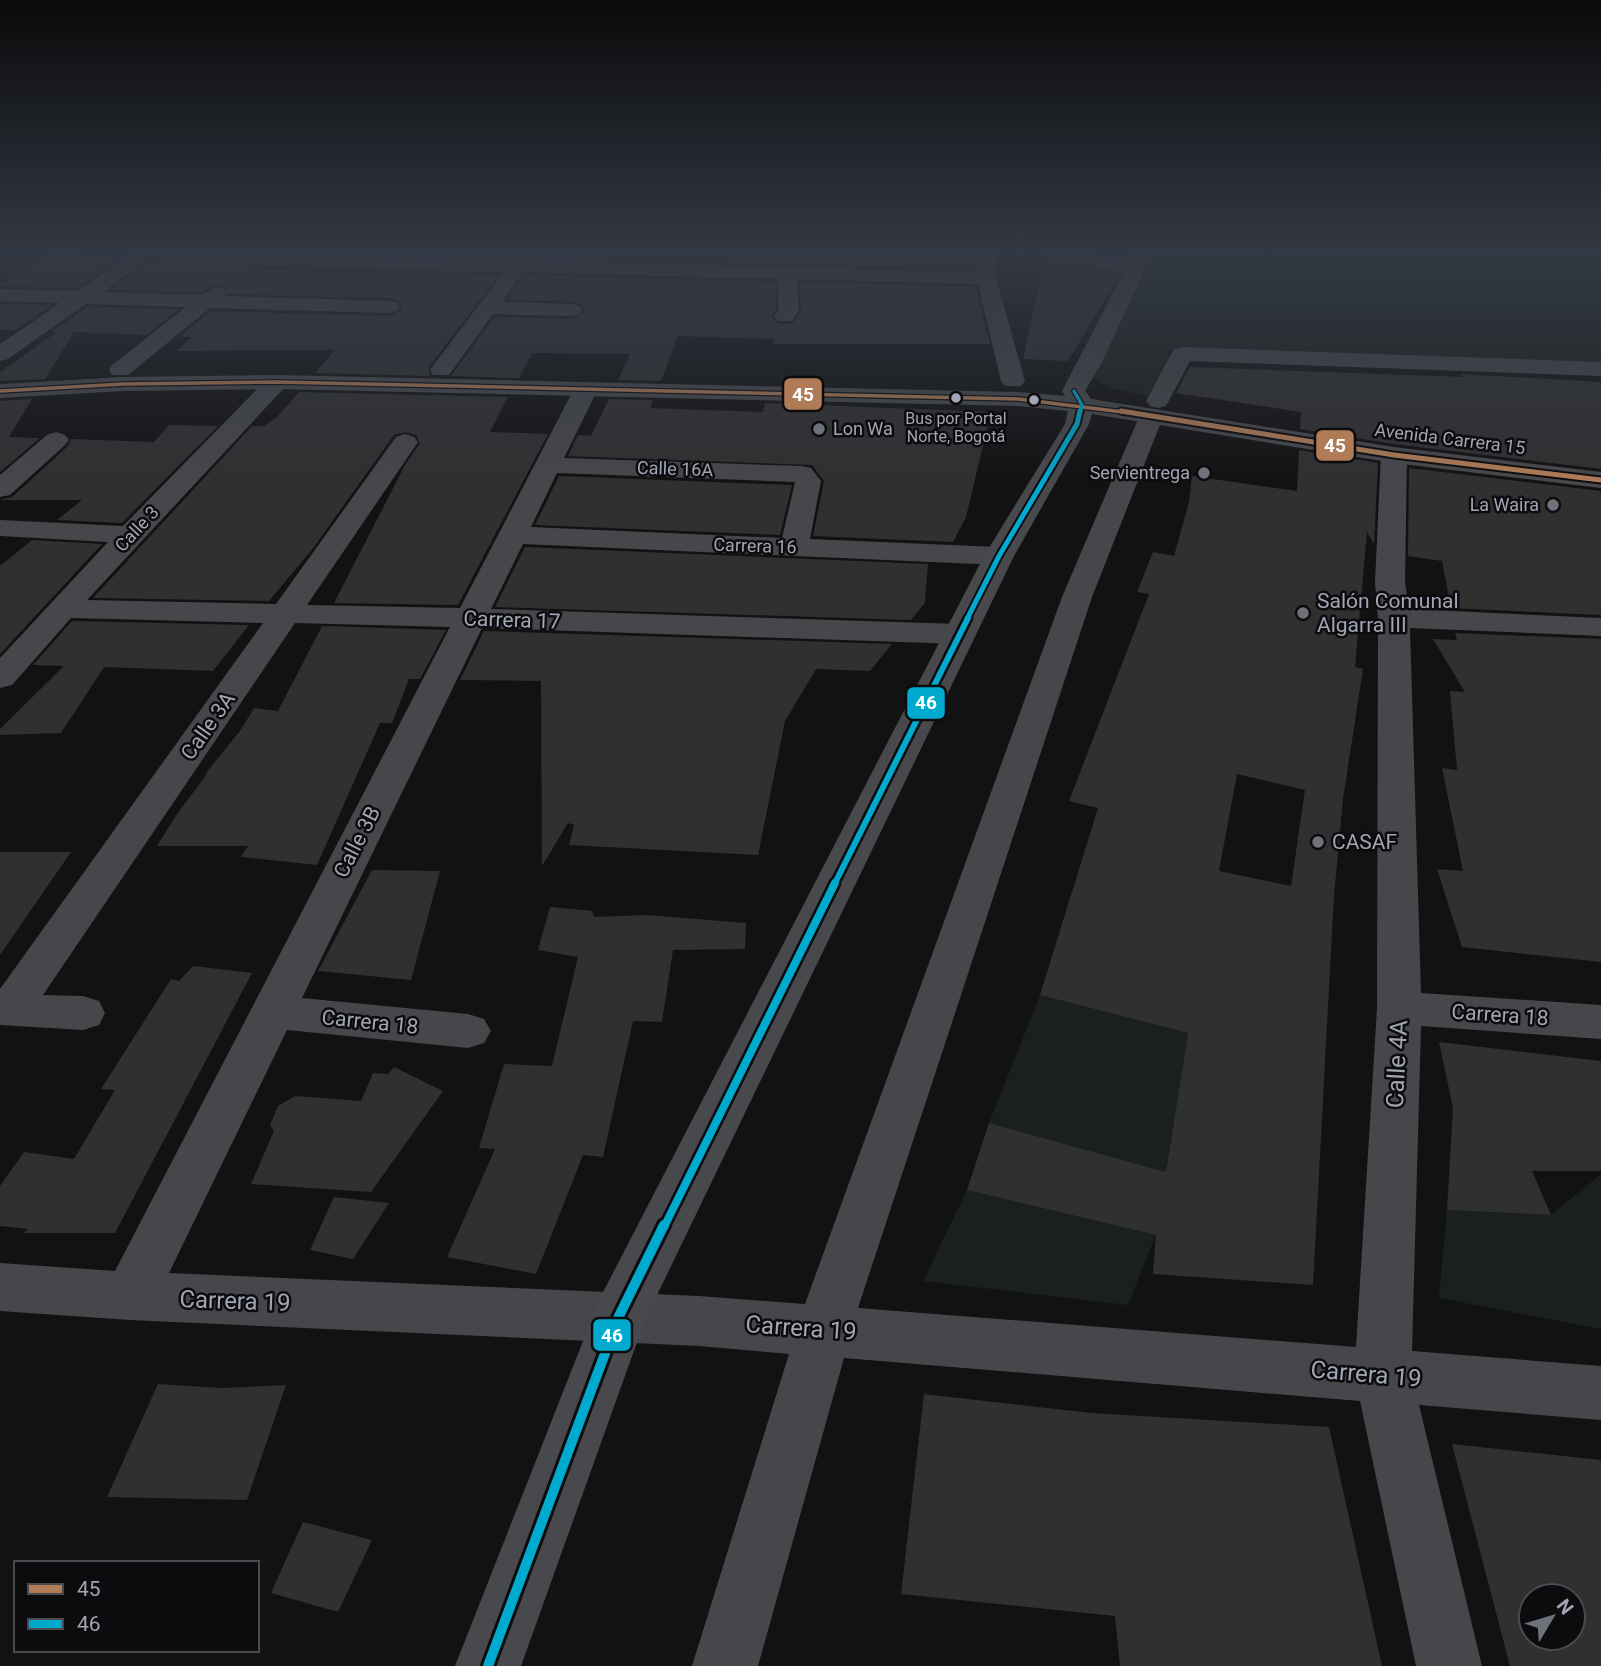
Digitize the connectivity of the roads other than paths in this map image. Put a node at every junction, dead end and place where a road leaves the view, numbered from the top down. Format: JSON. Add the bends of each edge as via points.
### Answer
{"nodes":[{"id":1,"x":34,"y":330,"type":"edge"},
{"id":2,"x":170,"y":330,"type":"edge"},
{"id":3,"x":472,"y":330,"type":"edge"},
{"id":4,"x":1000,"y":330,"type":"edge"},
{"id":5,"x":1106,"y":330,"type":"edge"},
{"id":6,"x":0,"y":354,"type":"edge"},
{"id":7,"x":1601,"y":369,"type":"edge"},
{"id":8,"x":120,"y":370,"type":"junction"},
{"id":9,"x":441,"y":370,"type":"junction"},
{"id":10,"x":0,"y":375,"type":"edge"},
{"id":11,"x":1013,"y":381,"type":"junction"},
{"id":12,"x":277,"y":382,"type":"junction"},
{"id":13,"x":586,"y":389,"type":"junction"},
{"id":14,"x":0,"y":391,"type":"edge"},
{"id":15,"x":1078,"y":398,"type":"junction"},
{"id":16,"x":1154,"y":409,"type":"junction"},
{"id":17,"x":56,"y":440,"type":"dead end"},
{"id":18,"x":404,"y":442,"type":"dead end"},
{"id":19,"x":1394,"y":454,"type":"junction"},
{"id":20,"x":1601,"y":456,"type":"edge"},
{"id":21,"x":549,"y":465,"type":"junction"},
{"id":22,"x":1601,"y":480,"type":"edge"},
{"id":23,"x":0,"y":489,"type":"edge"},
{"id":24,"x":0,"y":528,"type":"edge"},
{"id":25,"x":511,"y":535,"type":"junction"},
{"id":26,"x":130,"y":536,"type":"junction"},
{"id":27,"x":794,"y":548,"type":"junction"},
{"id":28,"x":999,"y":555,"type":"junction"},
{"id":29,"x":64,"y":609,"type":"junction"},
{"id":30,"x":287,"y":615,"type":"junction"},
{"id":31,"x":469,"y":618,"type":"junction"},
{"id":32,"x":1394,"y":618,"type":"junction"},
{"id":33,"x":1601,"y":627,"type":"edge"},
{"id":34,"x":960,"y":634,"type":"junction"},
{"id":35,"x":0,"y":678,"type":"edge"},
{"id":36,"x":1399,"y":1008,"type":"junction"},
{"id":37,"x":5,"y":1009,"type":"edge"},
{"id":38,"x":272,"y":1012,"type":"junction"},
{"id":39,"x":83,"y":1013,"type":"dead end"},
{"id":40,"x":1601,"y":1022,"type":"edge"},
{"id":41,"x":468,"y":1031,"type":"dead end"},
{"id":42,"x":0,"y":1287,"type":"edge"},
{"id":43,"x":130,"y":1296,"type":"junction"},
{"id":44,"x":620,"y":1316,"type":"junction"},
{"id":45,"x":824,"y":1329,"type":"junction"},
{"id":46,"x":1382,"y":1376,"type":"junction"},
{"id":47,"x":1601,"y":1393,"type":"edge"},
{"id":48,"x":488,"y":1666,"type":"edge"},
{"id":49,"x":725,"y":1666,"type":"edge"},
{"id":50,"x":1449,"y":1666,"type":"edge"}],
"edges":[{"from":1,"to":6,"type":"street"},
{"from":2,"to":8,"type":"street"},
{"from":3,"to":9,"type":"street"},
{"from":4,"to":11,"type":"street"},
{"from":5,"to":15,"type":"street"},
{"from":7,"to":16,"type":"street","via":[[1182,354]]},
{"from":8,"to":9,"type":"main road","name":"Avenida Carrera 15"},
{"from":8,"to":10,"type":"main road","name":"Avenida Carrera 15"},
{"from":9,"to":11,"type":"main road","name":"Avenida Carrera 15"},
{"from":11,"to":15,"type":"main road","name":"Avenida Carrera 15"},
{"from":12,"to":13,"type":"main road","name":"Avenida Carrera 15"},
{"from":12,"to":14,"type":"main road","name":"Avenida Carrera 15"},
{"from":12,"to":26,"type":"street","name":"Calle 3"},
{"from":13,"to":15,"type":"main road","name":"Avenida Carrera 15"},
{"from":13,"to":21,"type":"street","name":"Calle 3B"},
{"from":15,"to":16,"type":"main road","name":"Avenida Carrera 15"},
{"from":15,"to":28,"type":"main road","via":[[1077,424]]},
{"from":16,"to":19,"type":"main road","name":"Avenida Carrera 15"},
{"from":16,"to":20,"type":"main road","name":"Avenida Carrera 15"},
{"from":16,"to":45,"type":"street","via":[[1077,597]]},
{"from":17,"to":23,"type":"street"},
{"from":18,"to":30,"type":"street","name":"Calle 3A"},
{"from":19,"to":22,"type":"main road","name":"Avenida Carrera 15"},
{"from":19,"to":32,"type":"street","name":"Calle 4A","via":[[1390,582]]},
{"from":21,"to":25,"type":"street","name":"Calle 3B"},
{"from":21,"to":27,"type":"street","name":"Calle 16A","via":[[802,474],[808,481]]},
{"from":24,"to":26,"type":"street"},
{"from":25,"to":27,"type":"street","name":"Carrera 16"},
{"from":25,"to":31,"type":"street","name":"Calle 3B"},
{"from":26,"to":29,"type":"street","name":"Calle 3"},
{"from":27,"to":28,"type":"street","name":"Carrera 16"},
{"from":28,"to":34,"type":"main road"},
{"from":29,"to":30,"type":"street","name":"Carrera 17"},
{"from":29,"to":35,"type":"street","name":"Calle 3"},
{"from":30,"to":31,"type":"street","name":"Carrera 17"},
{"from":30,"to":37,"type":"street","name":"Calle 3A"},
{"from":31,"to":34,"type":"street","name":"Carrera 17"},
{"from":31,"to":38,"type":"street","name":"Calle 3B"},
{"from":32,"to":33,"type":"street"},
{"from":32,"to":36,"type":"street","name":"Calle 4A"},
{"from":34,"to":44,"type":"main road"},
{"from":36,"to":40,"type":"street","name":"Carrera 18"},
{"from":36,"to":46,"type":"street","name":"Calle 4A"},
{"from":37,"to":39,"type":"street"},
{"from":38,"to":41,"type":"street","name":"Carrera 18"},
{"from":38,"to":43,"type":"street","name":"Calle 3B"},
{"from":42,"to":43,"type":"street","name":"Carrera 19"},
{"from":43,"to":44,"type":"street","name":"Carrera 19"},
{"from":44,"to":45,"type":"street","name":"Carrera 19"},
{"from":44,"to":48,"type":"main road"},
{"from":45,"to":46,"type":"street","name":"Carrera 19"},
{"from":45,"to":49,"type":"street"},
{"from":46,"to":47,"type":"street","name":"Carrera 19"},
{"from":46,"to":50,"type":"street","name":"Calle 4A"}]}
